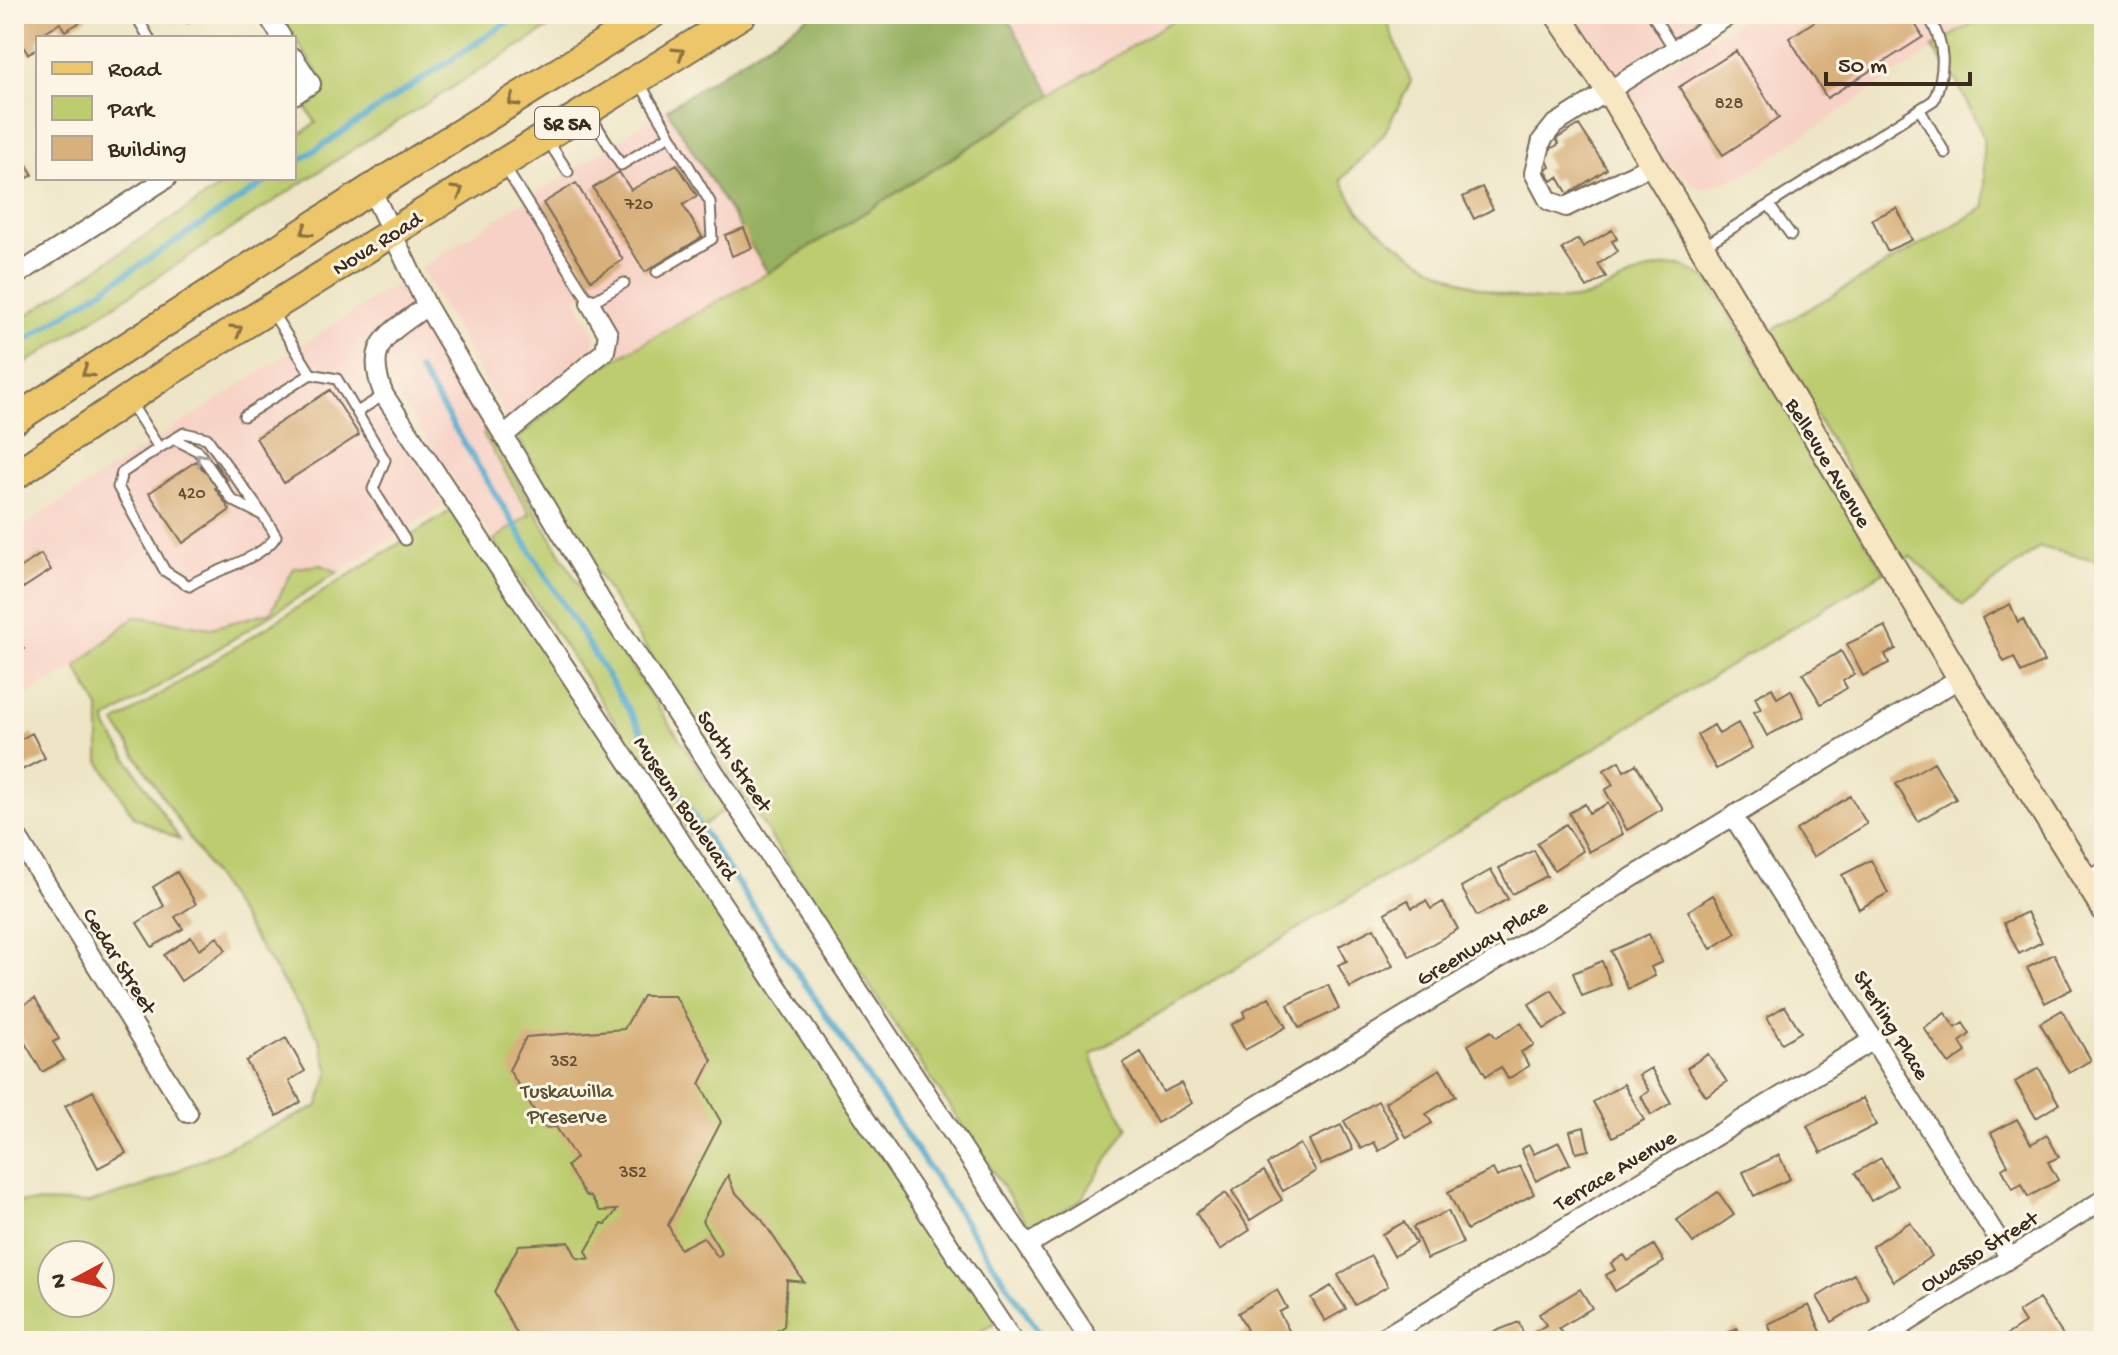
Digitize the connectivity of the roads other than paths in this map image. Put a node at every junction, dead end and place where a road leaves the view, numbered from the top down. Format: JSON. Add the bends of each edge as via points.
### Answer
{"nodes":[{"id":1,"x":135,"y":14,"type":"edge"},
{"id":2,"x":267,"y":14,"type":"edge"},
{"id":3,"x":652,"y":14,"type":"edge"},
{"id":4,"x":742,"y":14,"type":"edge"},
{"id":5,"x":1557,"y":14,"type":"edge"},
{"id":6,"x":1652,"y":14,"type":"edge"},
{"id":7,"x":1731,"y":14,"type":"edge"},
{"id":8,"x":1927,"y":14,"type":"edge"},
{"id":9,"x":148,"y":36,"type":"edge"},
{"id":10,"x":281,"y":36,"type":"edge"},
{"id":11,"x":1674,"y":49,"type":"junction"},
{"id":12,"x":296,"y":61,"type":"edge"},
{"id":13,"x":637,"y":79,"type":"junction"},
{"id":14,"x":1608,"y":90,"type":"junction"},
{"id":15,"x":296,"y":94,"type":"edge"},
{"id":16,"x":587,"y":110,"type":"junction"},
{"id":17,"x":1920,"y":110,"type":"junction"},
{"id":18,"x":670,"y":135,"type":"junction"},
{"id":19,"x":545,"y":136,"type":"junction"},
{"id":20,"x":1945,"y":153,"type":"dead end"},
{"id":21,"x":502,"y":163,"type":"junction"},
{"id":22,"x":1652,"y":165,"type":"junction"},
{"id":23,"x":568,"y":172,"type":"dead end"},
{"id":24,"x":164,"y":180,"type":"edge"},
{"id":25,"x":371,"y":189,"type":"junction"},
{"id":26,"x":1769,"y":205,"type":"junction"},
{"id":27,"x":392,"y":232,"type":"junction"},
{"id":28,"x":1791,"y":235,"type":"dead end"},
{"id":29,"x":1702,"y":247,"type":"junction"},
{"id":30,"x":657,"y":272,"type":"dead end"},
{"id":31,"x":14,"y":277,"type":"edge"},
{"id":32,"x":624,"y":283,"type":"dead end"},
{"id":33,"x":590,"y":303,"type":"junction"},
{"id":34,"x":427,"y":306,"type":"junction"},
{"id":35,"x":270,"y":309,"type":"junction"},
{"id":36,"x":311,"y":374,"type":"junction"},
{"id":37,"x":384,"y":395,"type":"junction"},
{"id":38,"x":129,"y":400,"type":"junction"},
{"id":39,"x":357,"y":412,"type":"junction"},
{"id":40,"x":244,"y":416,"type":"dead end"},
{"id":41,"x":14,"y":420,"type":"edge"},
{"id":42,"x":503,"y":436,"type":"junction"},
{"id":43,"x":174,"y":439,"type":"junction"},
{"id":44,"x":159,"y":448,"type":"junction"},
{"id":45,"x":14,"y":476,"type":"edge"},
{"id":46,"x":265,"y":516,"type":"junction"},
{"id":47,"x":405,"y":540,"type":"dead end"},
{"id":48,"x":1960,"y":678,"type":"junction"},
{"id":49,"x":1733,"y":816,"type":"junction"},
{"id":50,"x":14,"y":832,"type":"edge"},
{"id":51,"x":2096,"y":877,"type":"edge"},
{"id":52,"x":2104,"y":909,"type":"edge"},
{"id":53,"x":1875,"y":1039,"type":"junction"},
{"id":54,"x":188,"y":1113,"type":"dead end"},
{"id":55,"x":2104,"y":1199,"type":"edge"},
{"id":56,"x":1028,"y":1245,"type":"junction"},
{"id":57,"x":2010,"y":1258,"type":"junction"},
{"id":58,"x":1013,"y":1341,"type":"edge"},
{"id":59,"x":1090,"y":1341,"type":"edge"},
{"id":60,"x":1378,"y":1341,"type":"edge"},
{"id":61,"x":1878,"y":1341,"type":"edge"}],
"edges":[{"from":1,"to":9,"type":"lane"},
{"from":2,"to":10,"type":"street"},
{"from":3,"to":25,"type":"main road","number":"SR 5A","one_way":true},
{"from":13,"to":4,"type":"main road","name":"Nova Road","number":"SR 5A","one_way":true},
{"from":5,"to":14,"type":"street","name":"Bellevue Avenue"},
{"from":6,"to":11,"type":"lane"},
{"from":7,"to":11,"type":"street"},
{"from":8,"to":17,"type":"lane","via":[[1940,40],[1945,72],[1934,100]]},
{"from":11,"to":14,"type":"street"},
{"from":12,"to":15,"type":"street","via":[[311,84]]},
{"from":13,"to":16,"type":"main road","name":"Nova Road","number":"SR 5A"},
{"from":13,"to":18,"type":"lane"},
{"from":14,"to":22,"type":"street","name":"Bellevue Avenue"},
{"from":14,"to":22,"type":"street","via":[[1554,125],[1542,140],[1534,173],[1538,185],[1549,201],[1566,207]]},
{"from":16,"to":18,"type":"lane","via":[[621,165]]},
{"from":16,"to":19,"type":"main road","name":"Nova Road","number":"SR 5A"},
{"from":17,"to":20,"type":"lane"},
{"from":17,"to":26,"type":"lane"},
{"from":18,"to":30,"type":"lane","via":[[710,202],[712,239]]},
{"from":19,"to":21,"type":"main road","name":"Nova Road","number":"SR 5A"},
{"from":19,"to":23,"type":"lane"},
{"from":27,"to":21,"type":"main road","name":"Nova Road","number":"SR 5A","one_way":true},
{"from":21,"to":33,"type":"lane"},
{"from":22,"to":29,"type":"street","name":"Bellevue Avenue"},
{"from":24,"to":31,"type":"street"},
{"from":25,"to":27,"type":"street","name":"South Street"},
{"from":25,"to":41,"type":"main road","number":"SR 5A","one_way":true},
{"from":26,"to":28,"type":"lane"},
{"from":26,"to":29,"type":"lane"},
{"from":27,"to":34,"type":"street","name":"South Street"},
{"from":27,"to":35,"type":"main road","name":"Nova Road","number":"SR 5A"},
{"from":29,"to":48,"type":"street","name":"Bellevue Avenue"},
{"from":32,"to":33,"type":"lane"},
{"from":33,"to":42,"type":"street","via":[[608,334],[605,351]]},
{"from":34,"to":37,"type":"street","name":"Museum Boulevard","via":[[386,336],[374,357]]},
{"from":34,"to":42,"type":"street","name":"South Street"},
{"from":35,"to":36,"type":"lane"},
{"from":38,"to":35,"type":"main road","name":"Nova Road","number":"SR 5A","one_way":true},
{"from":36,"to":39,"type":"lane","via":[[337,379]]},
{"from":36,"to":40,"type":"lane"},
{"from":37,"to":39,"type":"lane"},
{"from":37,"to":58,"type":"street","name":"Museum Boulevard"},
{"from":38,"to":44,"type":"lane"},
{"from":38,"to":45,"type":"main road","name":"Nova Road","number":"SR 5A"},
{"from":39,"to":47,"type":"lane","via":[[385,460],[373,489]]},
{"from":42,"to":56,"type":"street","name":"South Street","via":[[602,602]]},
{"from":43,"to":44,"type":"lane"},
{"from":46,"to":43,"type":"lane","one_way":true,"via":[[232,500],[198,451]]},
{"from":43,"to":46,"type":"lane","via":[[184,433],[207,438]]},
{"from":44,"to":46,"type":"lane","via":[[122,473],[118,487],[165,571],[189,586],[209,572],[256,554],[276,536]]},
{"from":48,"to":49,"type":"street","name":"Greenway Place"},
{"from":48,"to":51,"type":"street","name":"Bellevue Avenue"},
{"from":49,"to":53,"type":"street","name":"Sterling Place"},
{"from":49,"to":56,"type":"street","name":"Greenway Place"},
{"from":50,"to":54,"type":"street","name":"Cedar Street"},
{"from":51,"to":52,"type":"street","name":"Bellevue Avenue"},
{"from":53,"to":57,"type":"street","name":"Sterling Place"},
{"from":53,"to":60,"type":"street","name":"Terrace Avenue"},
{"from":55,"to":57,"type":"street","name":"Owasso Street"},
{"from":56,"to":59,"type":"street","name":"South Street"},
{"from":57,"to":61,"type":"street","name":"Owasso Street"}]}
